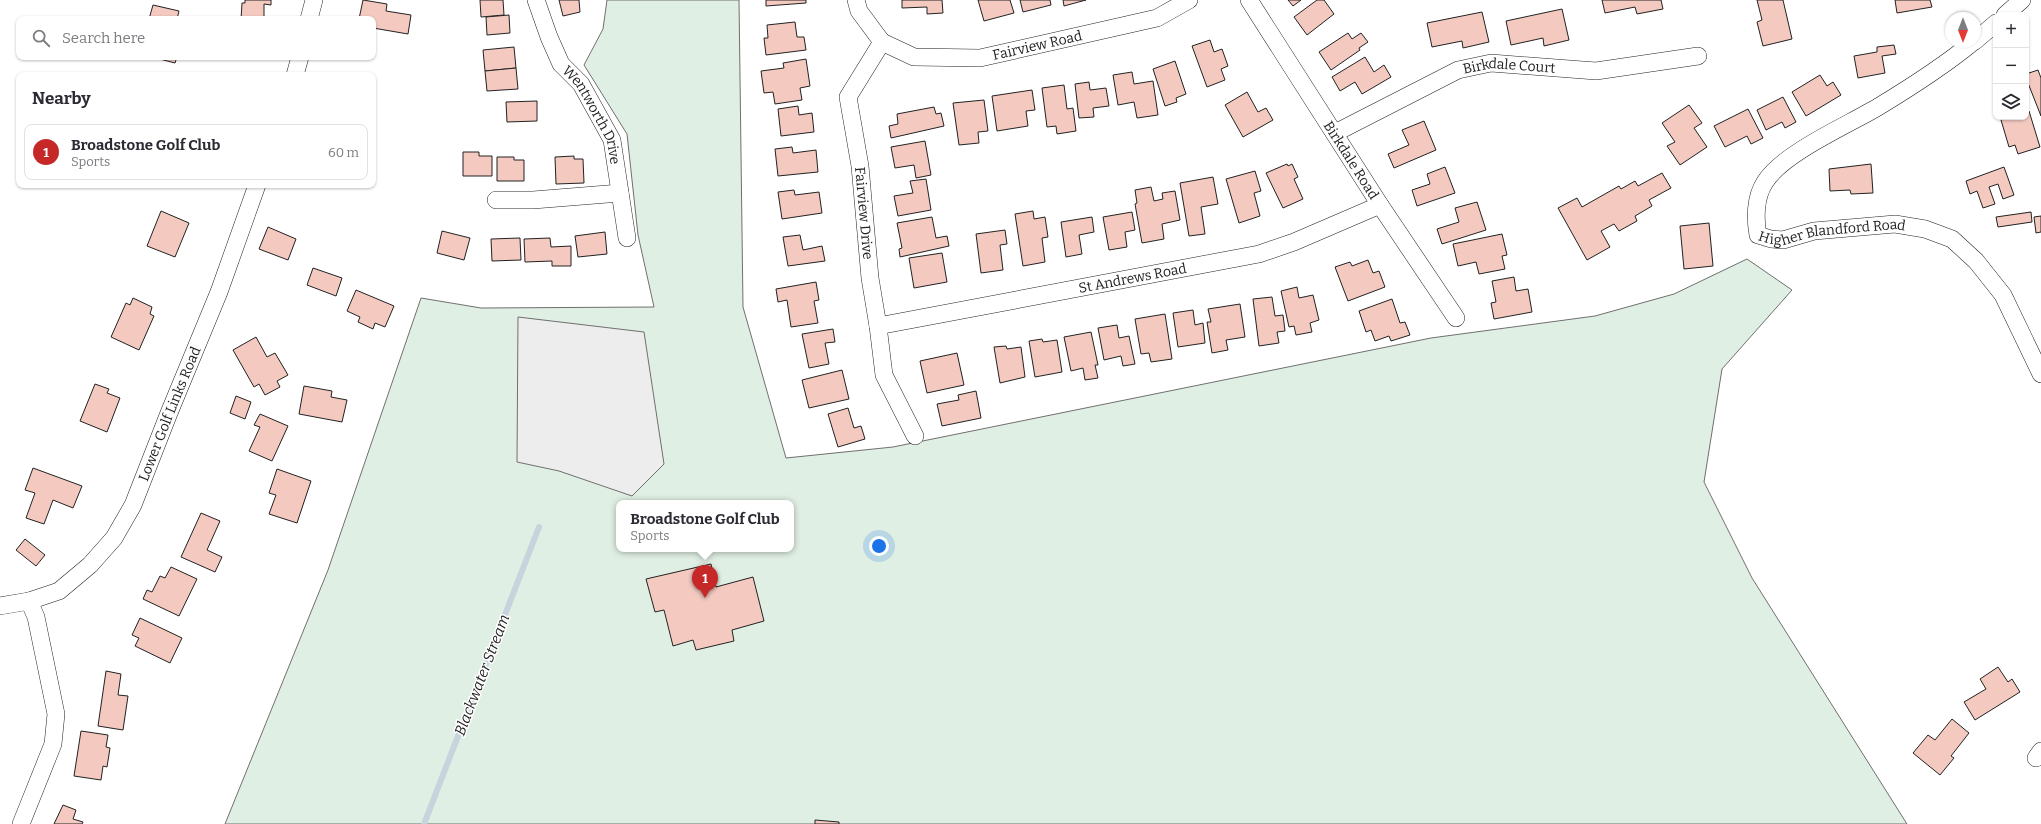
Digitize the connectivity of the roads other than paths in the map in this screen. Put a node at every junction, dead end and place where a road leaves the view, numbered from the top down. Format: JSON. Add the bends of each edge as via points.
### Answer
{"nodes":[{"id":1,"x":314,"y":0,"type":"edge"},
{"id":2,"x":536,"y":0,"type":"edge"},
{"id":3,"x":856,"y":0,"type":"edge"},
{"id":4,"x":1189,"y":0,"type":"edge"},
{"id":5,"x":1249,"y":0,"type":"edge"},
{"id":6,"x":2022,"y":0,"type":"edge"},
{"id":7,"x":2008,"y":12,"type":"edge"},
{"id":8,"x":311,"y":16,"type":"edge"},
{"id":9,"x":1993,"y":25,"type":"edge"},
{"id":10,"x":1981,"y":35,"type":"edge"},
{"id":11,"x":882,"y":42,"type":"junction"},
{"id":12,"x":1966,"y":48,"type":"edge"},
{"id":13,"x":1698,"y":56,"type":"dead end"},
{"id":14,"x":299,"y":60,"type":"edge"},
{"id":15,"x":297,"y":72,"type":"edge"},
{"id":16,"x":1335,"y":133,"type":"junction"},
{"id":17,"x":256,"y":188,"type":"edge"},
{"id":18,"x":620,"y":193,"type":"junction"},
{"id":19,"x":496,"y":200,"type":"dead end"},
{"id":20,"x":1380,"y":205,"type":"junction"},
{"id":21,"x":627,"y":238,"type":"dead end"},
{"id":22,"x":1456,"y":318,"type":"dead end"},
{"id":23,"x":878,"y":326,"type":"junction"},
{"id":24,"x":2041,"y":374,"type":"edge"},
{"id":25,"x":915,"y":436,"type":"dead end"},
{"id":26,"x":29,"y":601,"type":"junction"},
{"id":27,"x":0,"y":606,"type":"edge"},
{"id":28,"x":21,"y":824,"type":"edge"}],
"edges":[{"from":1,"to":8,"type":"street"},
{"from":2,"to":18,"type":"street","name":"Wentworth Drive","via":[[562,64],[581,84],[612,140]]},
{"from":3,"to":11,"type":"street","via":[[859,11]]},
{"from":4,"to":11,"type":"street","name":"Fairview Road","via":[[1157,18],[980,58],[914,57]]},
{"from":5,"to":16,"type":"street","name":"Birkdale Road"},
{"from":6,"to":7,"type":"street"},
{"from":9,"to":10,"type":"street","name":"Higher Blandford Road"},
{"from":11,"to":23,"type":"street","name":"Fairview Drive","via":[[848,97],[860,166],[870,278]]},
{"from":12,"to":24,"type":"street","name":"Higher Blandford Road","via":[[1878,107],[1792,157],[1765,183],[1755,219],[1758,235],[1783,240],[1814,231],[1895,224],[1925,229],[1952,239],[1976,260],[2003,295]]},
{"from":13,"to":16,"type":"street","name":"Birkdale Court","via":[[1596,71],[1491,62],[1458,70]]},
{"from":14,"to":15,"type":"street"},
{"from":16,"to":20,"type":"street","name":"Birkdale Road"},
{"from":17,"to":26,"type":"street","name":"Lower Golf Links Road","via":[[219,292],[133,505],[114,538],[90,565],[59,591]]},
{"from":18,"to":19,"type":"street","via":[[540,200]]},
{"from":18,"to":21,"type":"street","name":"Wentworth Drive"},
{"from":20,"to":22,"type":"street","name":"Birkdale Road"},
{"from":20,"to":23,"type":"street","name":"St Andrews Road","via":[[1294,242],[1259,254]]},
{"from":23,"to":25,"type":"street","name":"Fairview Drive","via":[[884,375]]},
{"from":26,"to":27,"type":"street","name":"Lower Golf Links Road"},
{"from":26,"to":28,"type":"street","via":[[36,617],[56,714],[53,744]]}]}
